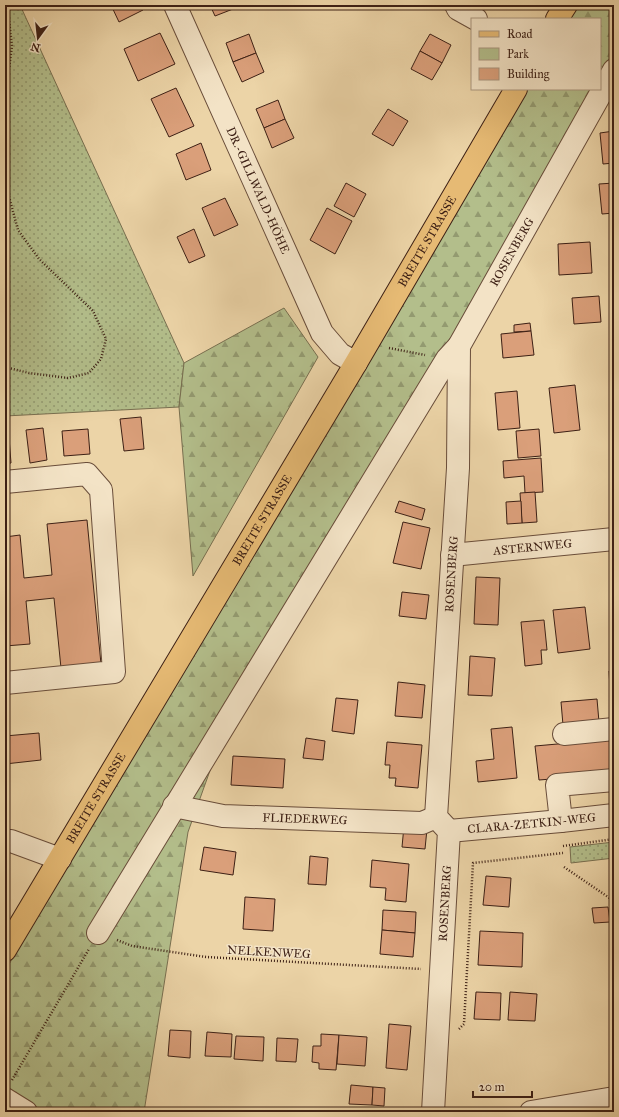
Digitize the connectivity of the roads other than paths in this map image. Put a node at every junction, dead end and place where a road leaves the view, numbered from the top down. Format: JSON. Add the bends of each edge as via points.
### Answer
{"nodes":[{"id":1,"x":175,"y":5,"type":"edge"},
{"id":2,"x":456,"y":5,"type":"edge"},
{"id":3,"x":566,"y":5,"type":"edge"},
{"id":4,"x":474,"y":18,"type":"edge"},
{"id":5,"x":558,"y":18,"type":"edge"},
{"id":6,"x":614,"y":70,"type":"edge"},
{"id":7,"x":515,"y":90,"type":"edge"},
{"id":8,"x":453,"y":353,"type":"junction"},
{"id":9,"x":356,"y":363,"type":"junction"},
{"id":10,"x":5,"y":482,"type":"edge"},
{"id":11,"x":614,"y":538,"type":"edge"},
{"id":12,"x":452,"y":555,"type":"junction"},
{"id":13,"x":5,"y":683,"type":"edge"},
{"id":14,"x":614,"y":729,"type":"edge"},
{"id":15,"x":564,"y":734,"type":"dead end"},
{"id":16,"x":614,"y":780,"type":"edge"},
{"id":17,"x":174,"y":806,"type":"junction"},
{"id":18,"x":614,"y":815,"type":"edge"},
{"id":19,"x":561,"y":821,"type":"junction"},
{"id":20,"x":443,"y":824,"type":"junction"},
{"id":21,"x":5,"y":841,"type":"edge"},
{"id":22,"x":60,"y":859,"type":"junction"},
{"id":23,"x":98,"y":933,"type":"road end"},
{"id":24,"x":5,"y":950,"type":"edge"},
{"id":25,"x":7,"y":1093,"type":"edge"},
{"id":26,"x":614,"y":1098,"type":"edge"},
{"id":27,"x":569,"y":1109,"type":"edge"},
{"id":28,"x":26,"y":1112,"type":"edge"},
{"id":29,"x":433,"y":1112,"type":"edge"},
{"id":30,"x":531,"y":1112,"type":"edge"}],
"edges":[{"from":1,"to":9,"type":"street","name":"DR.-GILLWALD-HÖHE","via":[[322,333],[340,354]]},
{"from":2,"to":4,"type":"street","via":[[458,9]]},
{"from":3,"to":5,"type":"main road"},
{"from":6,"to":8,"type":"street","name":"ROSENBERG"},
{"from":7,"to":9,"type":"main road","name":"BREITE STRASSE"},
{"from":8,"to":12,"type":"street","name":"ROSENBERG","via":[[458,468]]},
{"from":8,"to":17,"type":"street"},
{"from":9,"to":22,"type":"main road","name":"BREITE STRASSE"},
{"from":10,"to":13,"type":"street","via":[[87,474],[101,490],[114,672]]},
{"from":11,"to":12,"type":"street","name":"ASTERNWEG"},
{"from":12,"to":20,"type":"street","name":"ROSENBERG"},
{"from":14,"to":15,"type":"street"},
{"from":16,"to":19,"type":"street","via":[[557,785]]},
{"from":17,"to":20,"type":"street","name":"FLIEDERWEG","via":[[223,816]]},
{"from":17,"to":23,"type":"street"},
{"from":18,"to":19,"type":"street","name":"CLARA-ZETKIN-WEG"},
{"from":19,"to":20,"type":"street","name":"CLARA-ZETKIN-WEG"},
{"from":20,"to":29,"type":"street","name":"ROSENBERG","via":[[442,970]]},
{"from":21,"to":22,"type":"street"},
{"from":22,"to":24,"type":"main road","name":"BREITE STRASSE"},
{"from":25,"to":28,"type":"street"},
{"from":26,"to":27,"type":"street"},
{"from":27,"to":30,"type":"street"}]}
